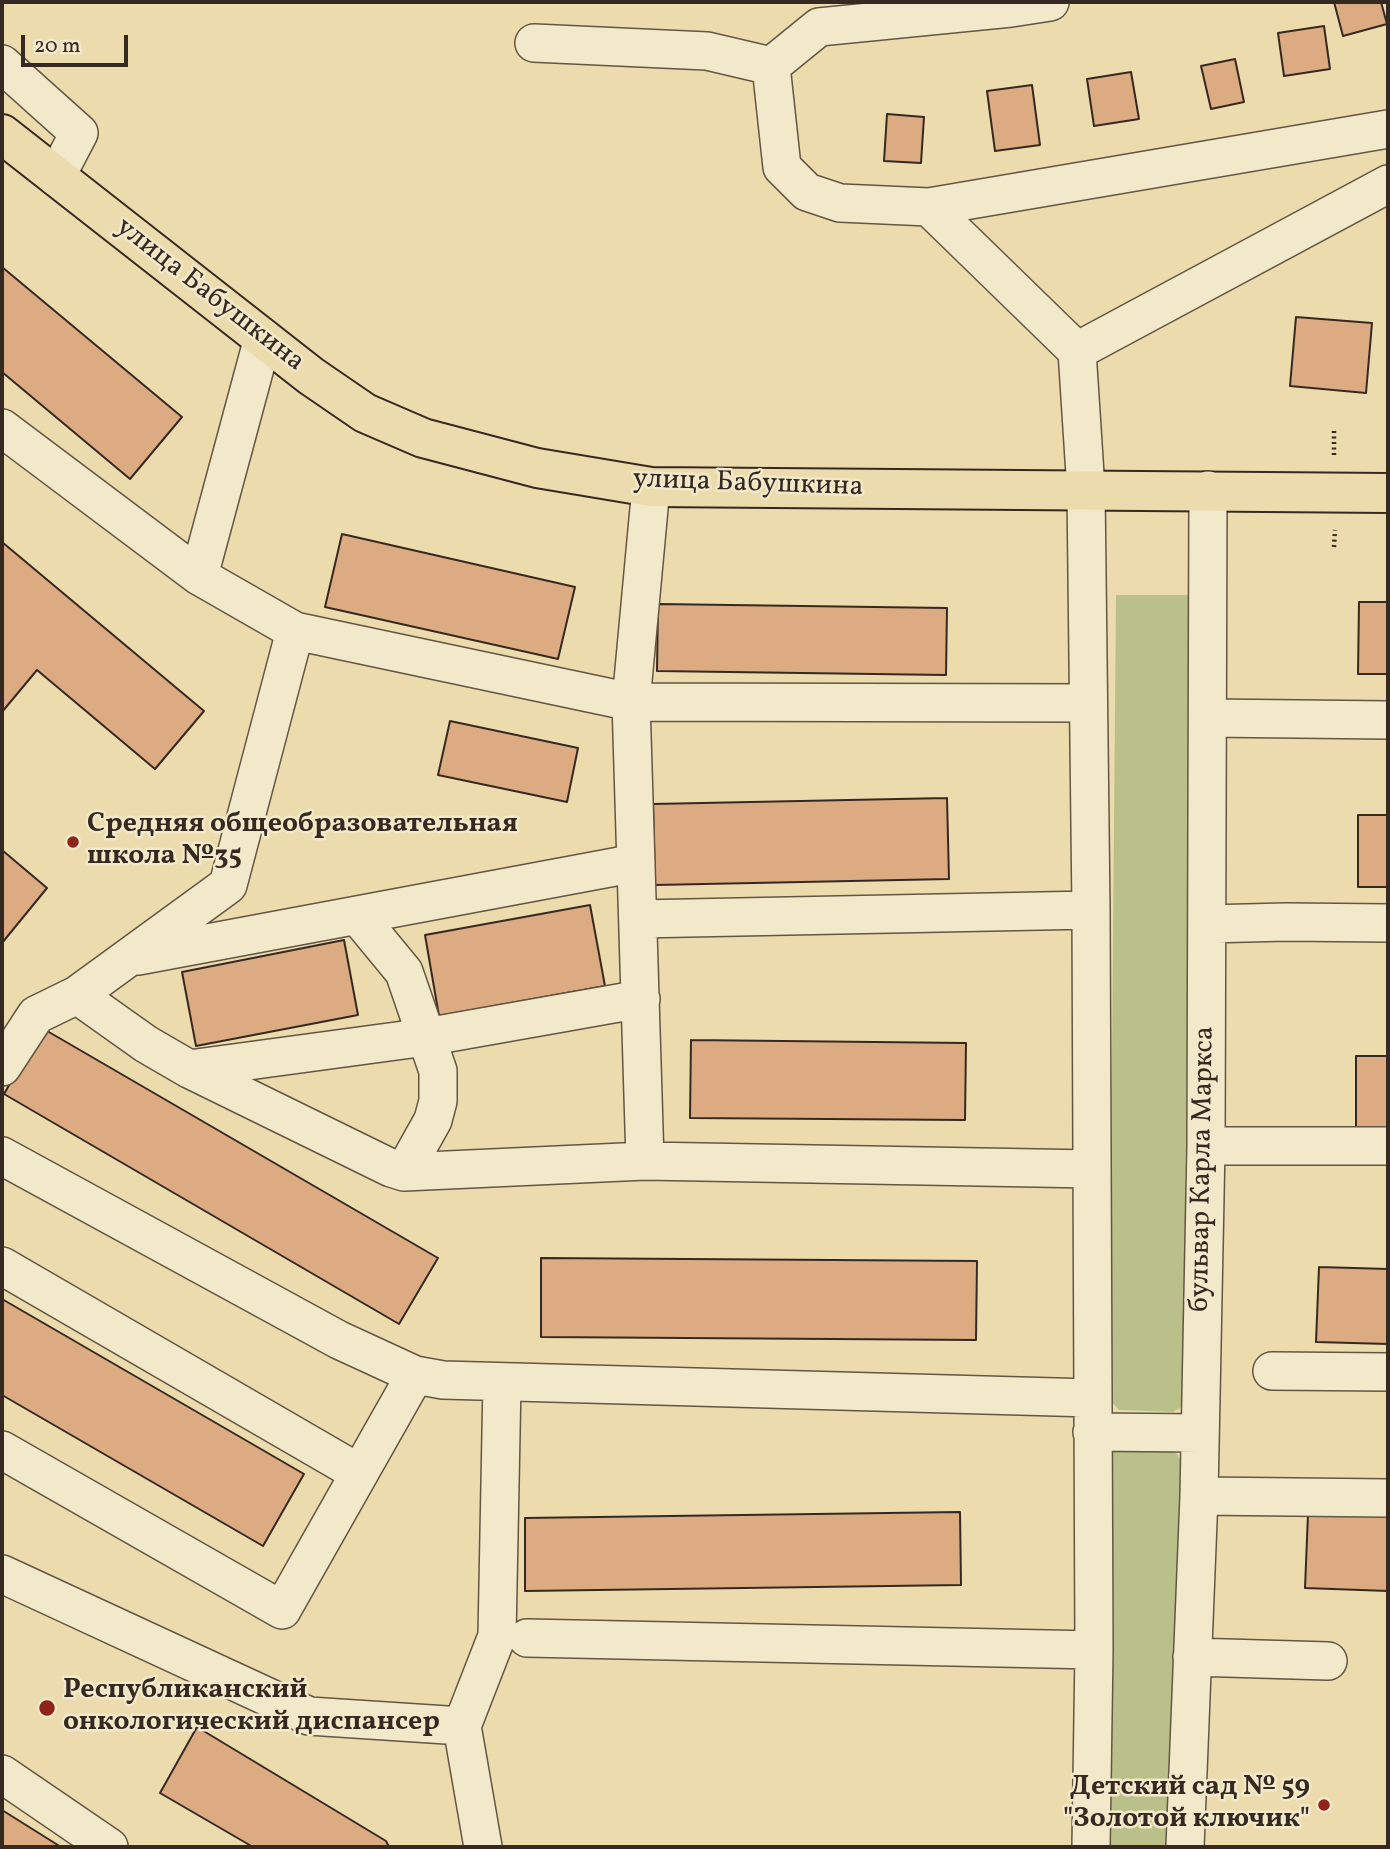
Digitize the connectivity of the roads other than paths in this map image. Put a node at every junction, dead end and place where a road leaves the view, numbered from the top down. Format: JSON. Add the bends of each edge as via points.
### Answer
{"nodes":[{"id":1,"x":1050,"y":2,"type":"edge"},
{"id":2,"x":534,"y":43,"type":"dead end"},
{"id":3,"x":2,"y":64,"type":"edge"},
{"id":4,"x":771,"y":66,"type":"junction"},
{"id":5,"x":1388,"y":129,"type":"edge"},
{"id":6,"x":2,"y":134,"type":"edge"},
{"id":7,"x":56,"y":177,"type":"junction"},
{"id":8,"x":1388,"y":184,"type":"edge"},
{"id":9,"x":929,"y":207,"type":"junction"},
{"id":10,"x":263,"y":338,"type":"junction"},
{"id":11,"x":1077,"y":351,"type":"junction"},
{"id":12,"x":2,"y":428,"type":"edge"},
{"id":13,"x":651,"y":487,"type":"junction"},
{"id":14,"x":1086,"y":490,"type":"junction"},
{"id":15,"x":1208,"y":490,"type":"junction"},
{"id":16,"x":1388,"y":493,"type":"edge"},
{"id":17,"x":199,"y":576,"type":"junction"},
{"id":18,"x":295,"y":631,"type":"junction"},
{"id":19,"x":631,"y":702,"type":"junction"},
{"id":20,"x":1088,"y":703,"type":"junction"},
{"id":21,"x":1208,"y":718,"type":"junction"},
{"id":22,"x":1388,"y":720,"type":"edge"},
{"id":23,"x":636,"y":863,"type":"junction"},
{"id":24,"x":1091,"y":910,"type":"junction"},
{"id":25,"x":357,"y":915,"type":"junction"},
{"id":26,"x":638,"y":919,"type":"junction"},
{"id":27,"x":1388,"y":923,"type":"edge"},
{"id":28,"x":1207,"y":924,"type":"junction"},
{"id":29,"x":129,"y":958,"type":"junction"},
{"id":30,"x":78,"y":995,"type":"junction"},
{"id":31,"x":640,"y":999,"type":"junction"},
{"id":32,"x":426,"y":1037,"type":"junction"},
{"id":33,"x":2,"y":1067,"type":"edge"},
{"id":34,"x":189,"y":1069,"type":"junction"},
{"id":35,"x":1206,"y":1146,"type":"junction"},
{"id":36,"x":1388,"y":1146,"type":"edge"},
{"id":37,"x":2,"y":1156,"type":"edge"},
{"id":38,"x":645,"y":1161,"type":"junction"},
{"id":39,"x":1092,"y":1169,"type":"junction"},
{"id":40,"x":404,"y":1172,"type":"junction"},
{"id":41,"x":2,"y":1266,"type":"edge"},
{"id":42,"x":1272,"y":1371,"type":"dead end"},
{"id":43,"x":1388,"y":1372,"type":"edge"},
{"id":44,"x":415,"y":1375,"type":"junction"},
{"id":45,"x":502,"y":1382,"type":"junction"},
{"id":46,"x":1092,"y":1415,"type":"junction"},
{"id":47,"x":1199,"y":1433,"type":"junction"},
{"id":48,"x":2,"y":1450,"type":"edge"},
{"id":49,"x":359,"y":1473,"type":"junction"},
{"id":50,"x":1199,"y":1496,"type":"junction"},
{"id":51,"x":1388,"y":1498,"type":"edge"},
{"id":52,"x":2,"y":1574,"type":"edge"},
{"id":53,"x":527,"y":1638,"type":"dead end"},
{"id":54,"x":1094,"y":1650,"type":"junction"},
{"id":55,"x":1192,"y":1657,"type":"junction"},
{"id":56,"x":1328,"y":1661,"type":"dead end"},
{"id":57,"x":462,"y":1726,"type":"junction"},
{"id":58,"x":2,"y":1774,"type":"edge"},
{"id":59,"x":109,"y":1847,"type":"edge"},
{"id":60,"x":483,"y":1847,"type":"edge"},
{"id":61,"x":1091,"y":1847,"type":"edge"},
{"id":62,"x":1185,"y":1847,"type":"edge"}],
"edges":[{"from":1,"to":4,"type":"street","via":[[819,27]]},
{"from":2,"to":4,"type":"street","via":[[706,51]]},
{"from":3,"to":7,"type":"street","via":[[79,133]]},
{"from":4,"to":9,"type":"street","via":[[782,167],[807,191],[840,203]]},
{"from":5,"to":9,"type":"street"},
{"from":6,"to":7,"type":"main road","name":"улица Бабушкина"},
{"from":7,"to":10,"type":"main road","name":"улица Бабушкина"},
{"from":8,"to":11,"type":"street"},
{"from":9,"to":11,"type":"street"},
{"from":10,"to":13,"type":"main road","name":"улица Бабушкина","via":[[365,412],[423,438],[537,468]]},
{"from":10,"to":17,"type":"street"},
{"from":11,"to":14,"type":"street"},
{"from":12,"to":17,"type":"street"},
{"from":13,"to":14,"type":"main road","name":"улица Бабушкина"},
{"from":13,"to":19,"type":"street"},
{"from":14,"to":15,"type":"main road","name":"улица Бабушкина"},
{"from":14,"to":20,"type":"street"},
{"from":15,"to":16,"type":"main road","name":"улица Бабушкина"},
{"from":15,"to":21,"type":"street","name":"бульвар Карла Маркса"},
{"from":17,"to":18,"type":"street"},
{"from":18,"to":19,"type":"street"},
{"from":18,"to":29,"type":"street","via":[[228,885]]},
{"from":19,"to":20,"type":"street"},
{"from":19,"to":23,"type":"street"},
{"from":20,"to":24,"type":"street"},
{"from":21,"to":22,"type":"street"},
{"from":21,"to":28,"type":"street","name":"бульвар Карла Маркса"},
{"from":23,"to":25,"type":"street"},
{"from":23,"to":26,"type":"street"},
{"from":24,"to":26,"type":"street"},
{"from":24,"to":39,"type":"street"},
{"from":25,"to":29,"type":"street"},
{"from":25,"to":32,"type":"street","via":[[404,972]]},
{"from":26,"to":31,"type":"street"},
{"from":27,"to":28,"type":"street"},
{"from":28,"to":35,"type":"street","name":"бульвар Карла Маркса"},
{"from":29,"to":30,"type":"street"},
{"from":30,"to":33,"type":"street","via":[[36,1015]]},
{"from":30,"to":34,"type":"street"},
{"from":31,"to":32,"type":"street"},
{"from":31,"to":38,"type":"street"},
{"from":32,"to":34,"type":"street"},
{"from":32,"to":40,"type":"street","via":[[439,1071],[438,1101],[433,1120]]},
{"from":34,"to":40,"type":"street"},
{"from":35,"to":36,"type":"street"},
{"from":35,"to":47,"type":"street","name":"бульвар Карла Маркса"},
{"from":37,"to":44,"type":"street","via":[[339,1340]]},
{"from":38,"to":39,"type":"street"},
{"from":38,"to":40,"type":"street"},
{"from":39,"to":46,"type":"street"},
{"from":41,"to":49,"type":"street"},
{"from":42,"to":43,"type":"street"},
{"from":44,"to":45,"type":"street","via":[[443,1381]]},
{"from":44,"to":49,"type":"street"},
{"from":45,"to":46,"type":"street"},
{"from":45,"to":57,"type":"street","via":[[497,1636]]},
{"from":46,"to":47,"type":"street"},
{"from":46,"to":54,"type":"street"},
{"from":47,"to":50,"type":"street","name":"бульвар Карла Маркса"},
{"from":48,"to":49,"type":"street","via":[[282,1610]]},
{"from":50,"to":51,"type":"street"},
{"from":50,"to":55,"type":"street","name":"бульвар Карла Маркса"},
{"from":52,"to":57,"type":"street","via":[[309,1717]]},
{"from":53,"to":54,"type":"street"},
{"from":54,"to":61,"type":"street"},
{"from":55,"to":56,"type":"street"},
{"from":55,"to":62,"type":"street","name":"бульвар Карла Маркса"},
{"from":57,"to":60,"type":"street"},
{"from":58,"to":59,"type":"street"}]}
